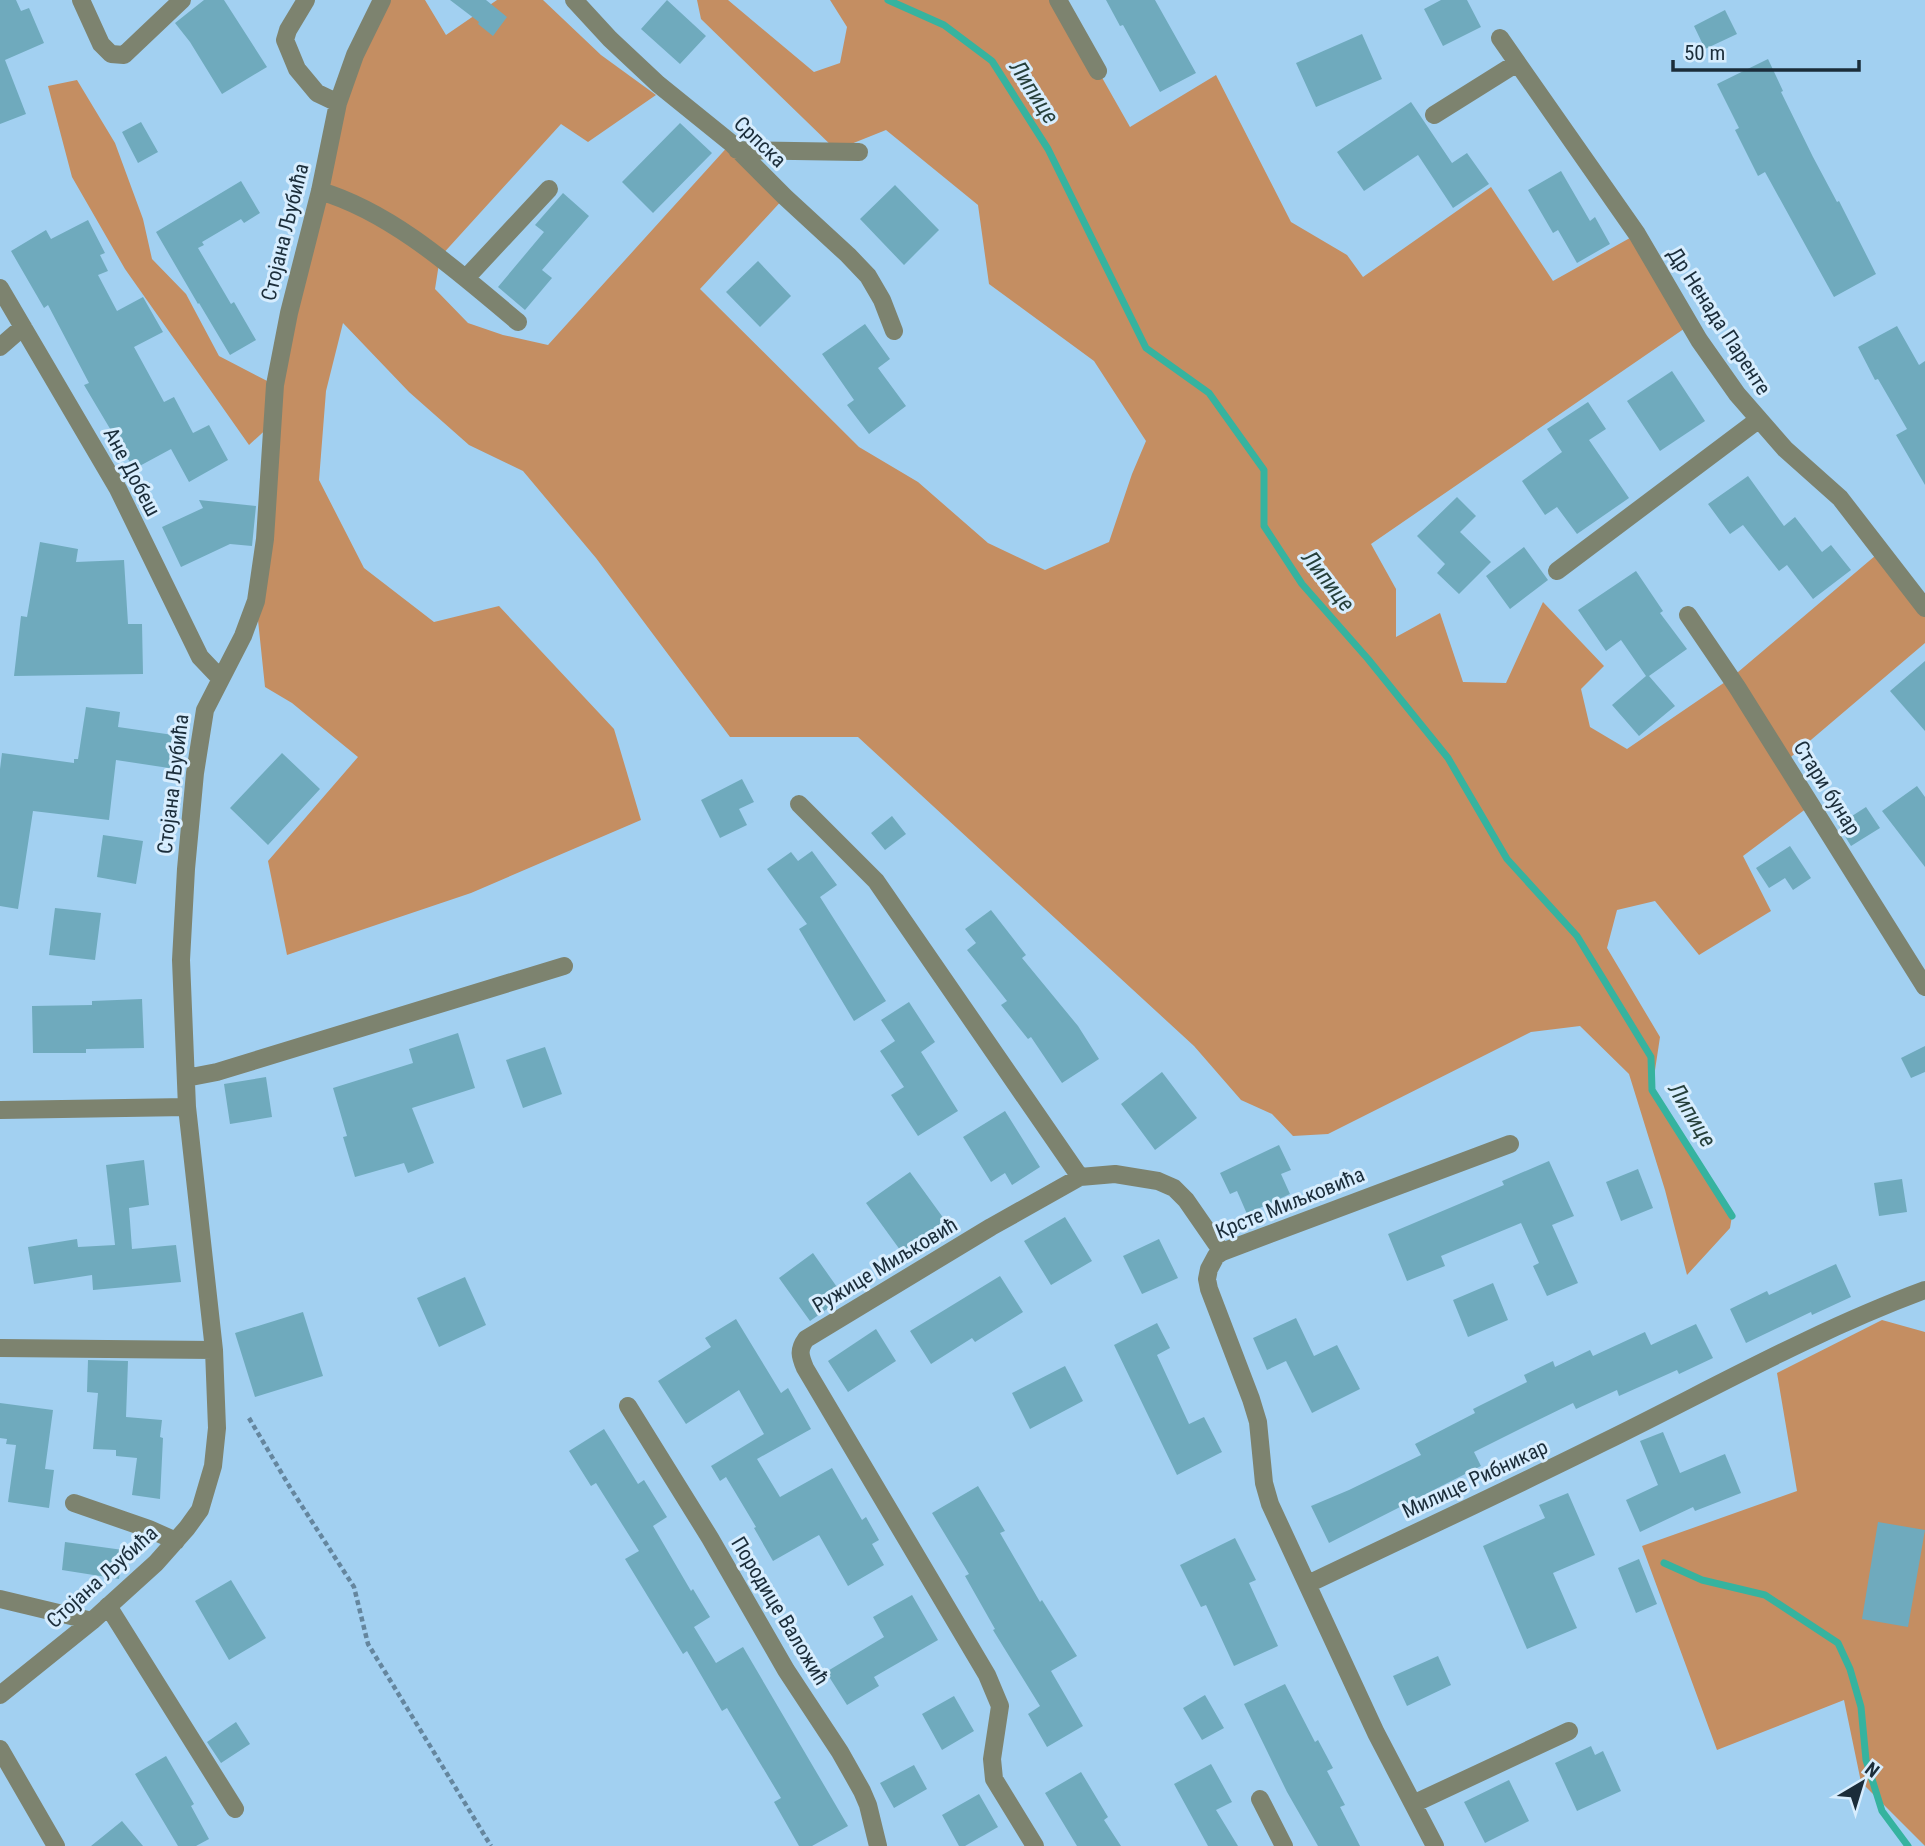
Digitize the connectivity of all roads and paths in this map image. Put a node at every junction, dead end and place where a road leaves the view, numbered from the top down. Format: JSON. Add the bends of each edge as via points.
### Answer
{"nodes":[{"id":1,"x":81,"y":0,"type":"edge"},
{"id":2,"x":182,"y":0,"type":"edge"},
{"id":3,"x":306,"y":0,"type":"edge"},
{"id":4,"x":382,"y":0,"type":"edge"},
{"id":5,"x":574,"y":0,"type":"edge"},
{"id":6,"x":1058,"y":0,"type":"edge"},
{"id":7,"x":1500,"y":37,"type":"dead end"},
{"id":8,"x":1517,"y":63,"type":"junction"},
{"id":9,"x":1098,"y":71,"type":"dead end"},
{"id":10,"x":338,"y":103,"type":"junction"},
{"id":11,"x":1434,"y":115,"type":"dead end"},
{"id":12,"x":737,"y":150,"type":"junction"},
{"id":13,"x":859,"y":152,"type":"dead end"},
{"id":14,"x":549,"y":189,"type":"dead end"},
{"id":15,"x":320,"y":191,"type":"junction"},
{"id":16,"x":466,"y":278,"type":"junction"},
{"id":17,"x":0,"y":288,"type":"edge"},
{"id":18,"x":517,"y":322,"type":"dead end"},
{"id":19,"x":23,"y":327,"type":"junction"},
{"id":20,"x":894,"y":331,"type":"dead end"},
{"id":21,"x":0,"y":346,"type":"edge"},
{"id":22,"x":1758,"y":420,"type":"junction"},
{"id":23,"x":1557,"y":572,"type":"dead end"},
{"id":24,"x":1925,"y":608,"type":"edge"},
{"id":25,"x":1688,"y":615,"type":"dead end"},
{"id":26,"x":220,"y":678,"type":"junction"},
{"id":27,"x":799,"y":803,"type":"dead end"},
{"id":28,"x":564,"y":966,"type":"dead end"},
{"id":29,"x":1925,"y":987,"type":"edge"},
{"id":30,"x":186,"y":1078,"type":"junction"},
{"id":31,"x":187,"y":1107,"type":"junction"},
{"id":32,"x":0,"y":1110,"type":"edge"},
{"id":33,"x":1510,"y":1144,"type":"dead end"},
{"id":34,"x":1080,"y":1177,"type":"junction"},
{"id":35,"x":1222,"y":1251,"type":"junction"},
{"id":36,"x":1925,"y":1290,"type":"edge"},
{"id":37,"x":0,"y":1348,"type":"edge"},
{"id":38,"x":214,"y":1350,"type":"junction"},
{"id":39,"x":628,"y":1406,"type":"dead end"},
{"id":40,"x":249,"y":1418,"type":"dead end"},
{"id":41,"x":74,"y":1503,"type":"dead end"},
{"id":42,"x":176,"y":1541,"type":"junction"},
{"id":43,"x":1308,"y":1584,"type":"junction"},
{"id":44,"x":0,"y":1599,"type":"edge"},
{"id":45,"x":108,"y":1606,"type":"junction"},
{"id":46,"x":92,"y":1621,"type":"junction"},
{"id":47,"x":0,"y":1695,"type":"edge"},
{"id":48,"x":1569,"y":1731,"type":"dead end"},
{"id":49,"x":0,"y":1749,"type":"edge"},
{"id":50,"x":1260,"y":1799,"type":"dead end"},
{"id":51,"x":1413,"y":1804,"type":"junction"},
{"id":52,"x":236,"y":1809,"type":"dead end"},
{"id":53,"x":56,"y":1846,"type":"edge"},
{"id":54,"x":491,"y":1846,"type":"edge"},
{"id":55,"x":878,"y":1846,"type":"edge"},
{"id":56,"x":1035,"y":1846,"type":"edge"},
{"id":57,"x":1284,"y":1846,"type":"edge"},
{"id":58,"x":1435,"y":1846,"type":"edge"}],
"edges":[{"from":1,"to":2,"type":"street","via":[[102,44],[111,54],[124,55]]},
{"from":3,"to":10,"type":"street","via":[[285,40],[303,77],[317,93]]},
{"from":4,"to":10,"type":"street","name":"Стојана Љубића"},
{"from":5,"to":12,"type":"street","name":"Српска","via":[[658,84]]},
{"from":6,"to":9,"type":"street"},
{"from":7,"to":8,"type":"street","name":"Др Ненада Паренте"},
{"from":8,"to":11,"type":"street"},
{"from":8,"to":22,"type":"street","name":"Др Ненада Паренте","via":[[1637,234],[1721,373]]},
{"from":10,"to":15,"type":"street","name":"Стојана Љубића"},
{"from":12,"to":13,"type":"street"},
{"from":12,"to":20,"type":"street","name":"Српска","via":[[868,276]]},
{"from":14,"to":16,"type":"street"},
{"from":15,"to":16,"type":"street","via":[[368,211]]},
{"from":15,"to":26,"type":"street","name":"Стојана Љубића","via":[[275,385],[256,601]]},
{"from":16,"to":18,"type":"street"},
{"from":17,"to":19,"type":"street","name":"Ане Добеш"},
{"from":19,"to":21,"type":"street"},
{"from":19,"to":26,"type":"street","name":"Ане Добеш","via":[[118,489],[200,657]]},
{"from":22,"to":23,"type":"street"},
{"from":22,"to":24,"type":"street","name":"Др Ненада Паренте","via":[[1840,498]]},
{"from":25,"to":29,"type":"street","name":"Стари бунар"},
{"from":26,"to":30,"type":"street","name":"Стојана Љубића","via":[[203,720],[186,869],[181,960]]},
{"from":27,"to":34,"type":"street","via":[[876,881]]},
{"from":28,"to":30,"type":"street"},
{"from":30,"to":31,"type":"street","name":"Стојана Љубића"},
{"from":31,"to":32,"type":"street"},
{"from":31,"to":38,"type":"street","name":"Стојана Љубића"},
{"from":33,"to":35,"type":"street","name":"Крсте Миљковића"},
{"from":34,"to":35,"type":"street","via":[[1115,1174],[1174,1188]]},
{"from":34,"to":56,"type":"street","name":"Ружице Миљковић","via":[[806,1339],[800,1355],[993,1686],[1000,1706],[992,1759],[994,1779]]},
{"from":35,"to":43,"type":"street","name":"Крсте Миљковића","via":[[1209,1269],[1209,1289],[1258,1422],[1270,1504]]},
{"from":36,"to":43,"type":"street","name":"Милице Рибникар","via":[[1780,1354]]},
{"from":37,"to":38,"type":"street"},
{"from":38,"to":42,"type":"street","name":"Стојана Љубића","via":[[217,1427],[212,1465],[203,1503]]},
{"from":39,"to":55,"type":"street","name":"Породице Валожић","via":[[862,1791]]},
{"from":40,"to":54,"type":"path","via":[[354,1587],[368,1644]]},
{"from":41,"to":42,"type":"street"},
{"from":42,"to":45,"type":"street","name":"Стојана Љубића"},
{"from":43,"to":51,"type":"street"},
{"from":44,"to":46,"type":"street"},
{"from":45,"to":46,"type":"street","name":"Стојана Љубића"},
{"from":45,"to":52,"type":"street"},
{"from":46,"to":47,"type":"street","name":"Стојана Љубића"},
{"from":48,"to":51,"type":"street"},
{"from":49,"to":53,"type":"street"},
{"from":50,"to":57,"type":"street"},
{"from":51,"to":58,"type":"street"}]}
